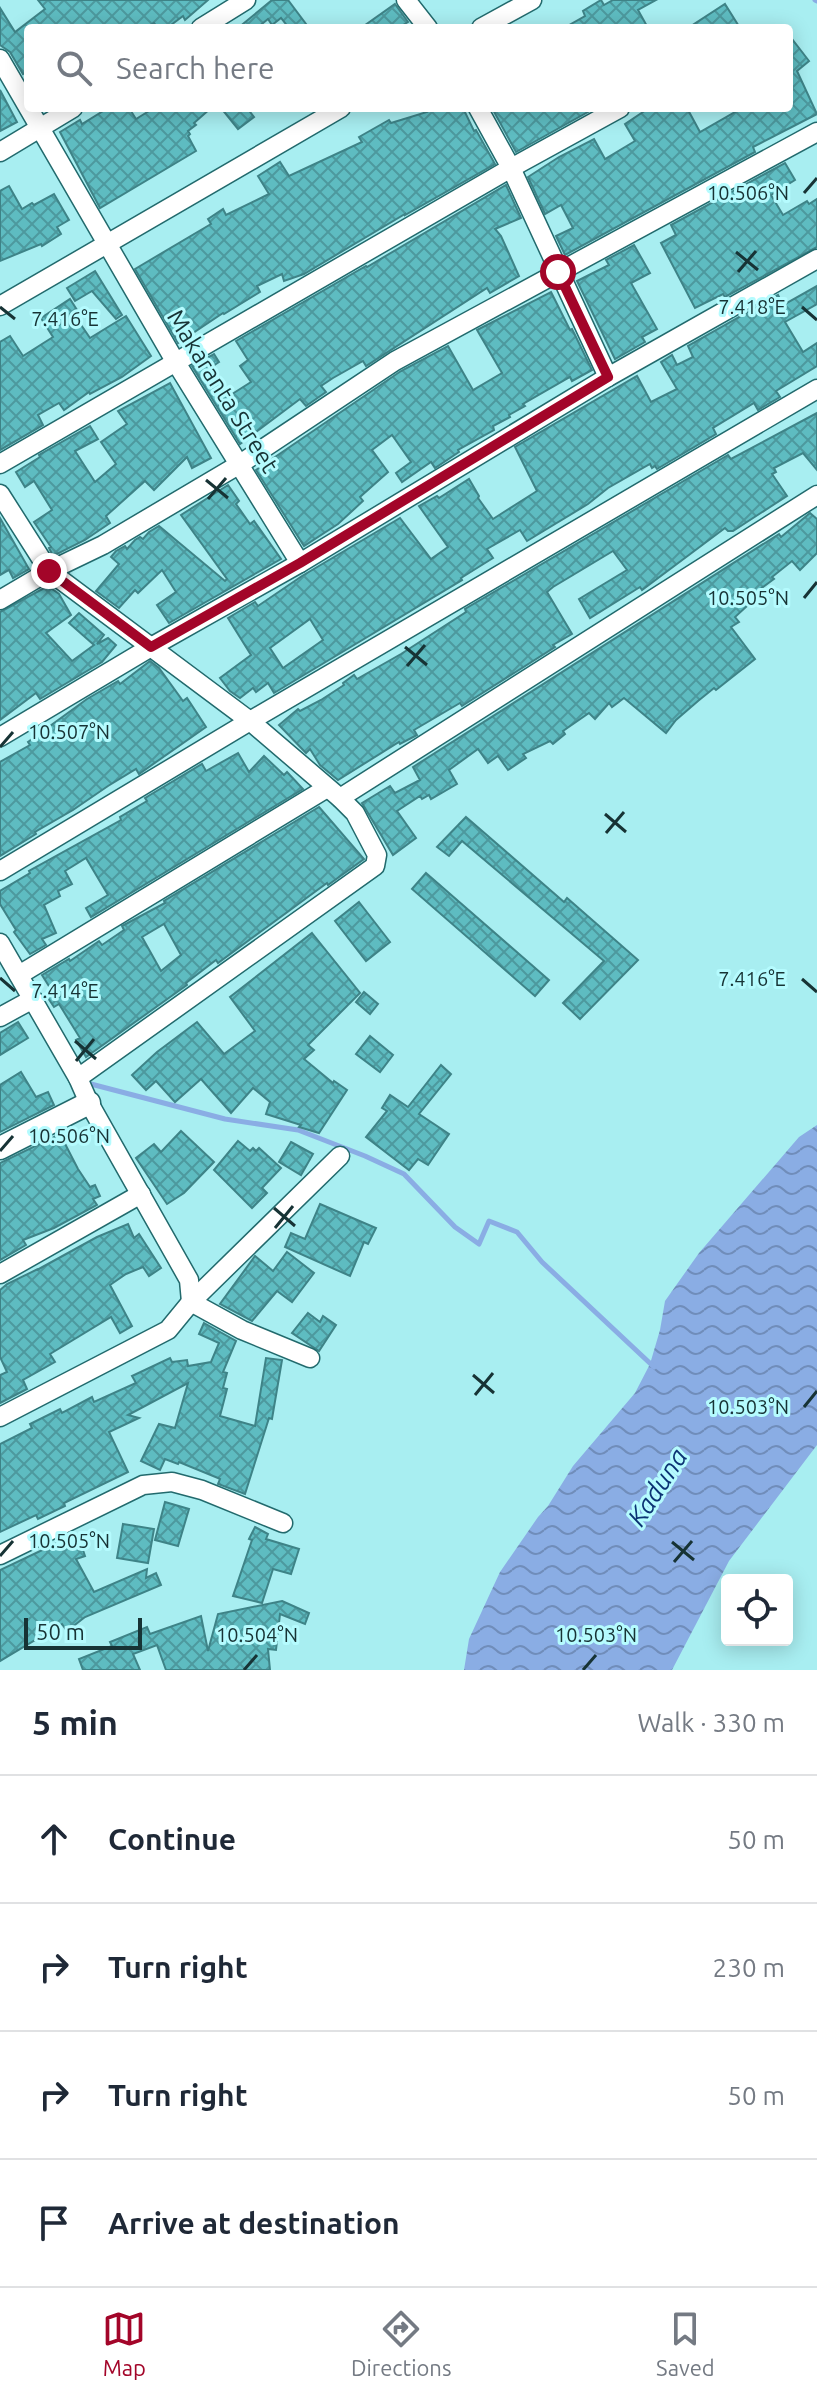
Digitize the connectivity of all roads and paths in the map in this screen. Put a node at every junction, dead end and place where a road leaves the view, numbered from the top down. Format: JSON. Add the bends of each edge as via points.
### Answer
{"nodes":[{"id":1,"x":246,"y":0,"type":"edge"},
{"id":2,"x":406,"y":0,"type":"edge"},
{"id":3,"x":532,"y":0,"type":"edge"},
{"id":4,"x":207,"y":24,"type":"edge"},
{"id":5,"x":425,"y":24,"type":"edge"},
{"id":6,"x":488,"y":24,"type":"edge"},
{"id":7,"x":0,"y":59,"type":"edge"},
{"id":8,"x":24,"y":101,"type":"edge"},
{"id":9,"x":30,"y":112,"type":"edge"},
{"id":10,"x":67,"y":112,"type":"edge"},
{"id":11,"x":334,"y":112,"type":"edge"},
{"id":12,"x":480,"y":112,"type":"edge"},
{"id":13,"x":613,"y":112,"type":"edge"},
{"id":14,"x":40,"y":129,"type":"junction"},
{"id":15,"x":817,"y":132,"type":"edge"},
{"id":16,"x":0,"y":152,"type":"edge"},
{"id":17,"x":511,"y":168,"type":"junction"},
{"id":18,"x":107,"y":244,"type":"junction"},
{"id":19,"x":817,"y":259,"type":"edge"},
{"id":20,"x":558,"y":272,"type":"junction"},
{"id":21,"x":0,"y":306,"type":"edge"},
{"id":22,"x":175,"y":361,"type":"junction"},
{"id":23,"x":608,"y":377,"type":"junction"},
{"id":24,"x":817,"y":389,"type":"edge"},
{"id":25,"x":0,"y":464,"type":"edge"},
{"id":26,"x":240,"y":464,"type":"junction"},
{"id":27,"x":0,"y":494,"type":"edge"},
{"id":28,"x":817,"y":495,"type":"edge"},
{"id":29,"x":300,"y":563,"type":"junction"},
{"id":30,"x":49,"y":571,"type":"junction"},
{"id":31,"x":0,"y":600,"type":"edge"},
{"id":32,"x":151,"y":647,"type":"junction"},
{"id":33,"x":250,"y":721,"type":"junction"},
{"id":34,"x":0,"y":737,"type":"edge"},
{"id":35,"x":334,"y":793,"type":"junction"},
{"id":36,"x":0,"y":871,"type":"edge"},
{"id":37,"x":0,"y":943,"type":"edge"},
{"id":38,"x":19,"y":975,"type":"junction"},
{"id":39,"x":33,"y":999,"type":"junction"},
{"id":40,"x":0,"y":1017,"type":"edge"},
{"id":41,"x":78,"y":1078,"type":"junction"},
{"id":42,"x":89,"y":1103,"type":"junction"},
{"id":43,"x":0,"y":1148,"type":"edge"},
{"id":44,"x":340,"y":1156,"type":"dead end"},
{"id":45,"x":141,"y":1194,"type":"junction"},
{"id":46,"x":0,"y":1274,"type":"edge"},
{"id":47,"x":191,"y":1302,"type":"junction"},
{"id":48,"x":310,"y":1358,"type":"dead end"},
{"id":49,"x":0,"y":1417,"type":"edge"},
{"id":50,"x":283,"y":1523,"type":"dead end"},
{"id":51,"x":0,"y":1555,"type":"edge"}],
"edges":[{"from":1,"to":4,"type":"street"},
{"from":2,"to":5,"type":"street"},
{"from":3,"to":6,"type":"street"},
{"from":7,"to":8,"type":"street","name":"Makaranta Street"},
{"from":9,"to":14,"type":"street","name":"Makaranta Street"},
{"from":10,"to":14,"type":"street"},
{"from":11,"to":18,"type":"street"},
{"from":12,"to":17,"type":"street"},
{"from":13,"to":17,"type":"street"},
{"from":14,"to":16,"type":"street"},
{"from":14,"to":18,"type":"street","name":"Makaranta Street"},
{"from":15,"to":20,"type":"street"},
{"from":17,"to":20,"type":"street"},
{"from":17,"to":22,"type":"street"},
{"from":18,"to":21,"type":"street"},
{"from":18,"to":22,"type":"street","name":"Makaranta Street"},
{"from":19,"to":23,"type":"street"},
{"from":20,"to":23,"type":"street"},
{"from":20,"to":26,"type":"street","via":[[395,361]]},
{"from":22,"to":25,"type":"street"},
{"from":22,"to":26,"type":"street","name":"Makaranta Street"},
{"from":23,"to":29,"type":"street"},
{"from":24,"to":33,"type":"street"},
{"from":26,"to":29,"type":"street","name":"Makaranta Street"},
{"from":26,"to":30,"type":"street"},
{"from":27,"to":30,"type":"street"},
{"from":28,"to":35,"type":"street"},
{"from":29,"to":32,"type":"street"},
{"from":30,"to":31,"type":"street"},
{"from":30,"to":32,"type":"street"},
{"from":32,"to":33,"type":"street"},
{"from":32,"to":34,"type":"street"},
{"from":33,"to":35,"type":"street"},
{"from":33,"to":36,"type":"street"},
{"from":35,"to":38,"type":"street"},
{"from":35,"to":41,"type":"street","via":[[355,813],[377,855],[375,866]]},
{"from":37,"to":38,"type":"street"},
{"from":38,"to":39,"type":"street"},
{"from":39,"to":40,"type":"street"},
{"from":39,"to":41,"type":"street"},
{"from":41,"to":42,"type":"street"},
{"from":42,"to":43,"type":"street"},
{"from":42,"to":45,"type":"street"},
{"from":44,"to":47,"type":"street"},
{"from":45,"to":46,"type":"street"},
{"from":45,"to":47,"type":"street","via":[[189,1280]]},
{"from":47,"to":48,"type":"street"},
{"from":47,"to":49,"type":"street","via":[[168,1330]]},
{"from":50,"to":51,"type":"street","via":[[202,1490],[172,1482],[143,1485]]}]}
